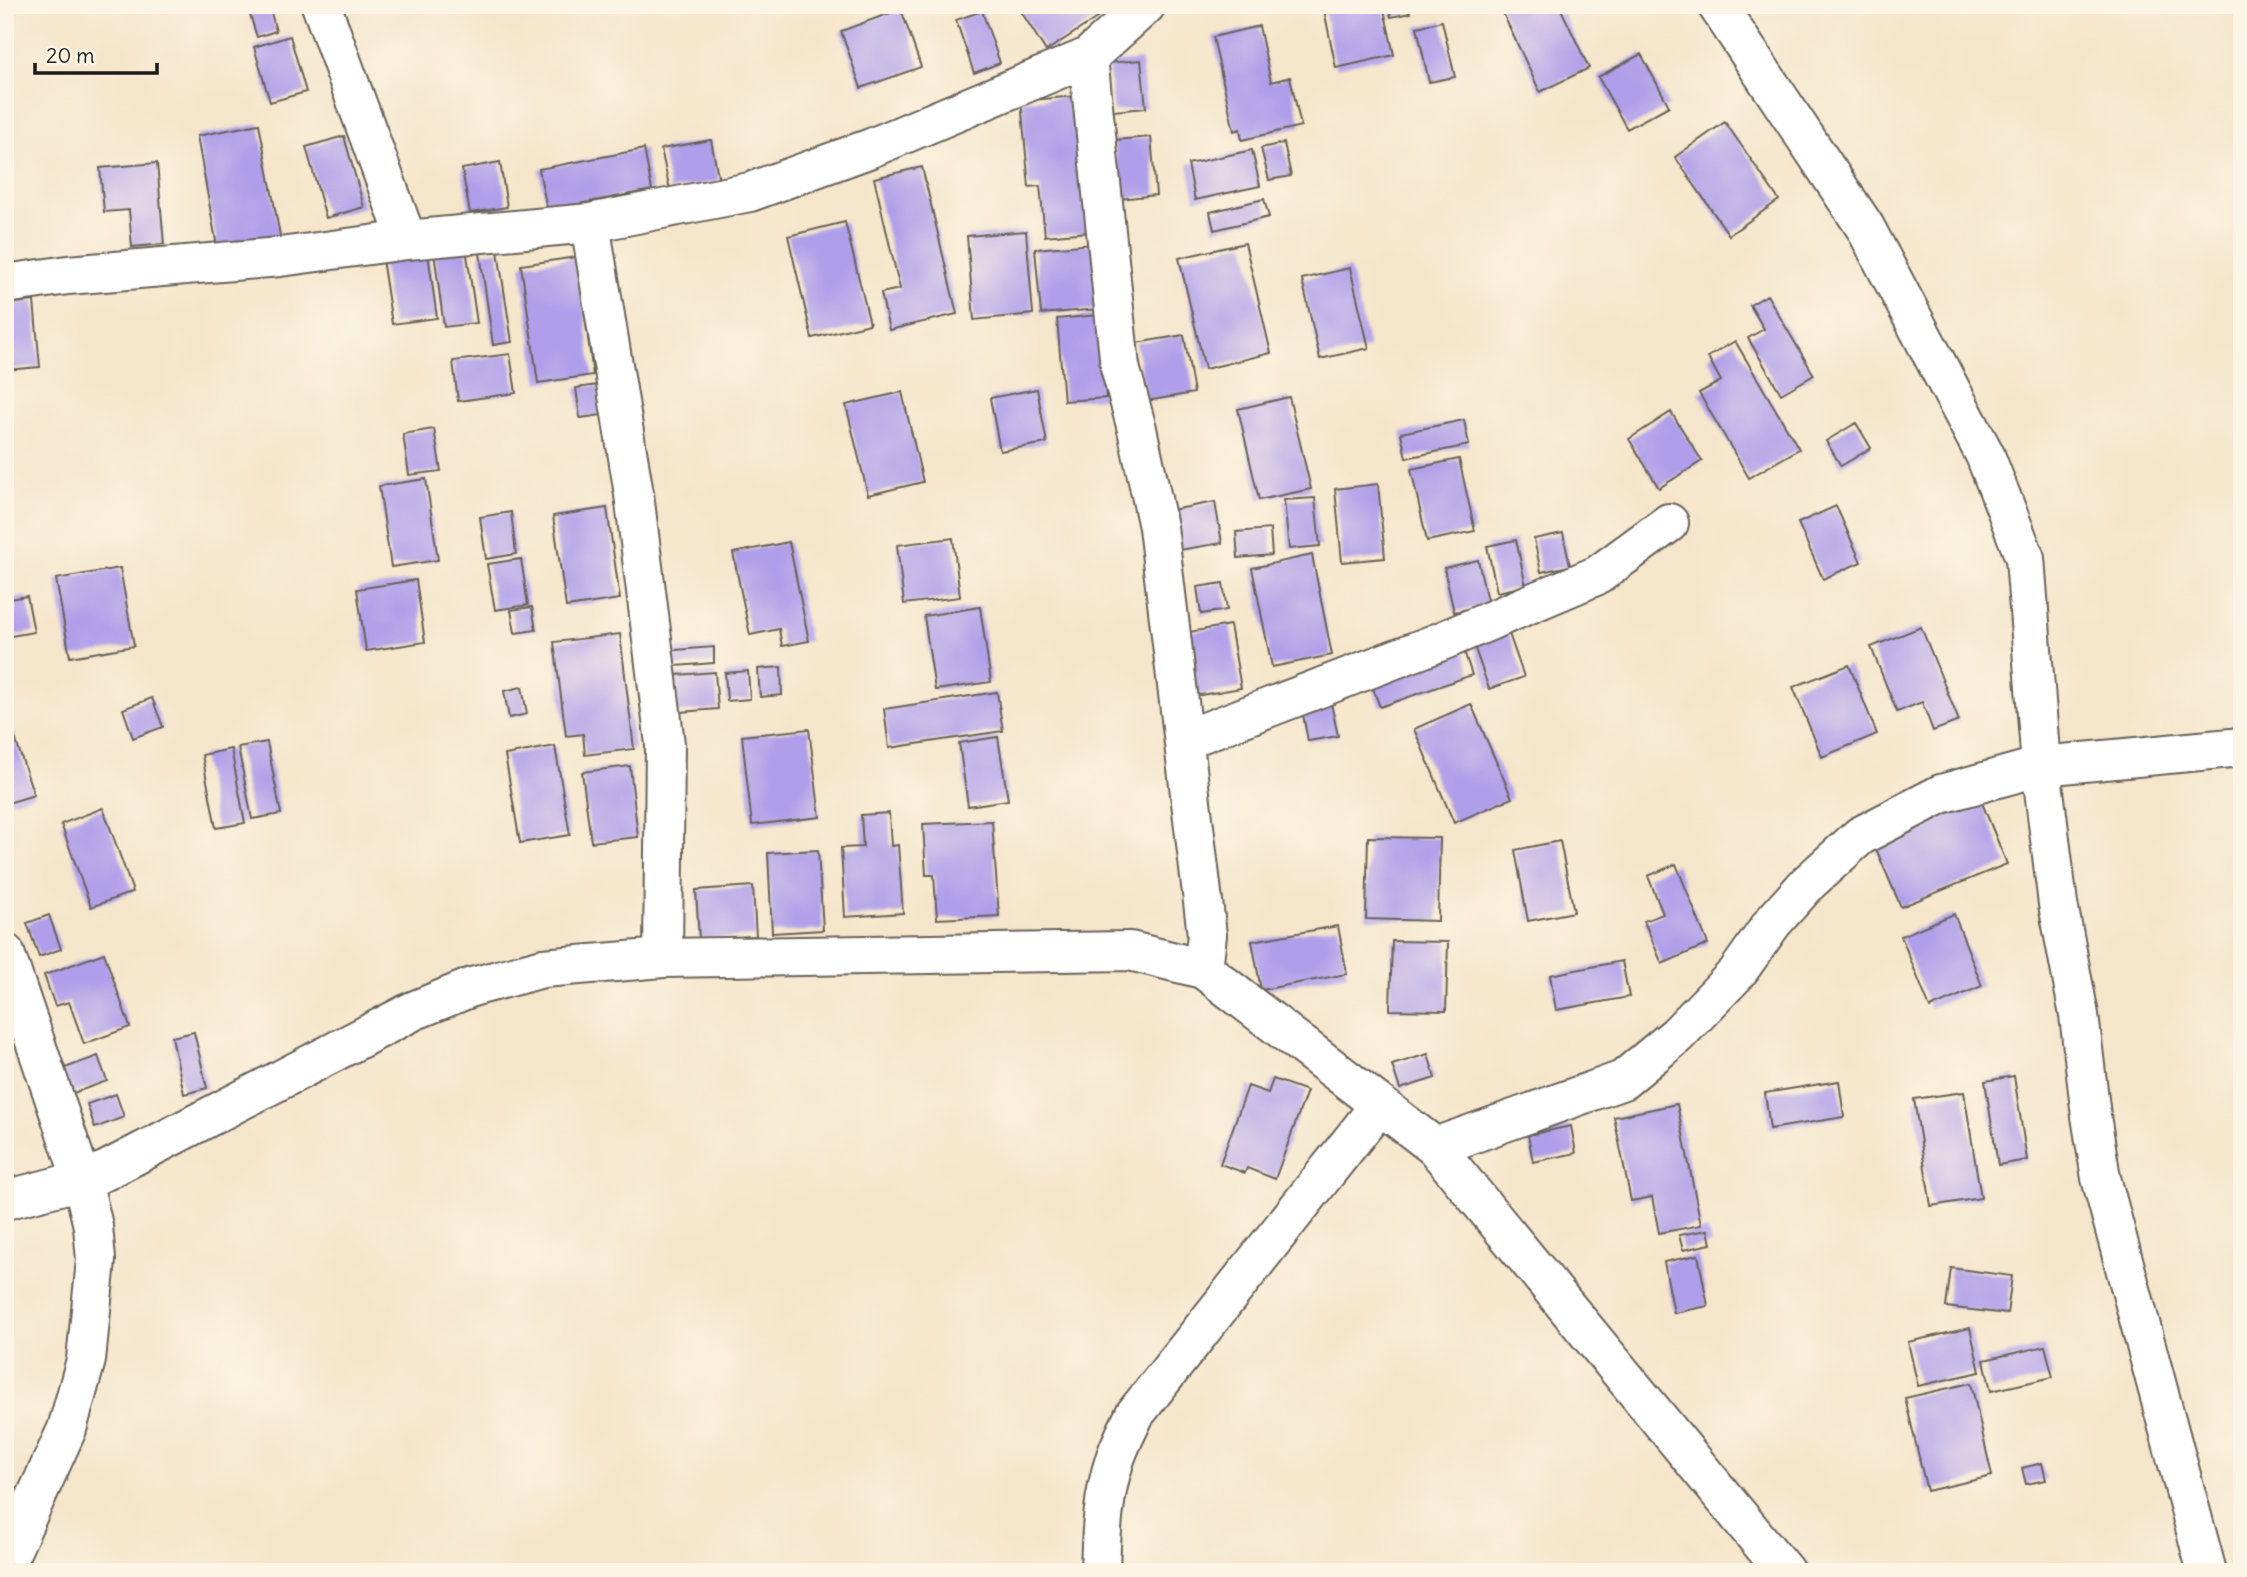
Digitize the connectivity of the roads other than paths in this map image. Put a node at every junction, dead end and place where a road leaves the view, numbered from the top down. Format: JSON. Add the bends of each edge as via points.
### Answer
{"nodes":[{"id":1,"x":321,"y":5,"type":"edge"},
{"id":2,"x":1146,"y":5,"type":"edge"},
{"id":3,"x":1717,"y":5,"type":"edge"},
{"id":4,"x":1087,"y":57,"type":"junction"},
{"id":5,"x":590,"y":223,"type":"junction"},
{"id":6,"x":407,"y":240,"type":"junction"},
{"id":7,"x":5,"y":284,"type":"edge"},
{"id":8,"x":1669,"y":523,"type":"dead end"},
{"id":9,"x":1184,"y":740,"type":"junction"},
{"id":10,"x":2242,"y":747,"type":"edge"},
{"id":11,"x":2040,"y":766,"type":"junction"},
{"id":12,"x":5,"y":953,"type":"edge"},
{"id":13,"x":663,"y":958,"type":"junction"},
{"id":14,"x":1203,"y":969,"type":"junction"},
{"id":15,"x":1379,"y":1105,"type":"junction"},
{"id":16,"x":1435,"y":1147,"type":"junction"},
{"id":17,"x":82,"y":1180,"type":"junction"},
{"id":18,"x":5,"y":1200,"type":"edge"},
{"id":19,"x":5,"y":1565,"type":"edge"},
{"id":20,"x":1100,"y":1572,"type":"edge"},
{"id":21,"x":1785,"y":1572,"type":"edge"},
{"id":22,"x":2207,"y":1572,"type":"edge"}],
"edges":[{"from":1,"to":6,"type":"street"},
{"from":2,"to":4,"type":"street"},
{"from":3,"to":11,"type":"street","via":[[1865,227],[1985,455],[2025,558]]},
{"from":4,"to":5,"type":"street","via":[[871,148],[750,192]]},
{"from":4,"to":9,"type":"street","via":[[1121,367],[1158,527]]},
{"from":5,"to":6,"type":"street"},
{"from":5,"to":13,"type":"street","via":[[634,494],[665,744]]},
{"from":6,"to":7,"type":"street"},
{"from":8,"to":9,"type":"street","via":[[1598,575]]},
{"from":9,"to":14,"type":"street","via":[[1207,935]]},
{"from":10,"to":11,"type":"street"},
{"from":11,"to":16,"type":"street","via":[[1941,794],[1860,836],[1808,883],[1737,973],[1677,1035],[1623,1080]]},
{"from":11,"to":22,"type":"street","via":[[2101,1178]]},
{"from":12,"to":17,"type":"street"},
{"from":13,"to":14,"type":"street","via":[[1130,951]]},
{"from":13,"to":17,"type":"street","via":[[543,968],[472,987],[413,1011]]},
{"from":14,"to":15,"type":"street"},
{"from":15,"to":16,"type":"street"},
{"from":15,"to":20,"type":"street","via":[[1135,1414],[1107,1489]]},
{"from":16,"to":21,"type":"street"},
{"from":17,"to":18,"type":"street"},
{"from":17,"to":19,"type":"street","via":[[96,1260],[86,1360],[67,1429]]}]}
